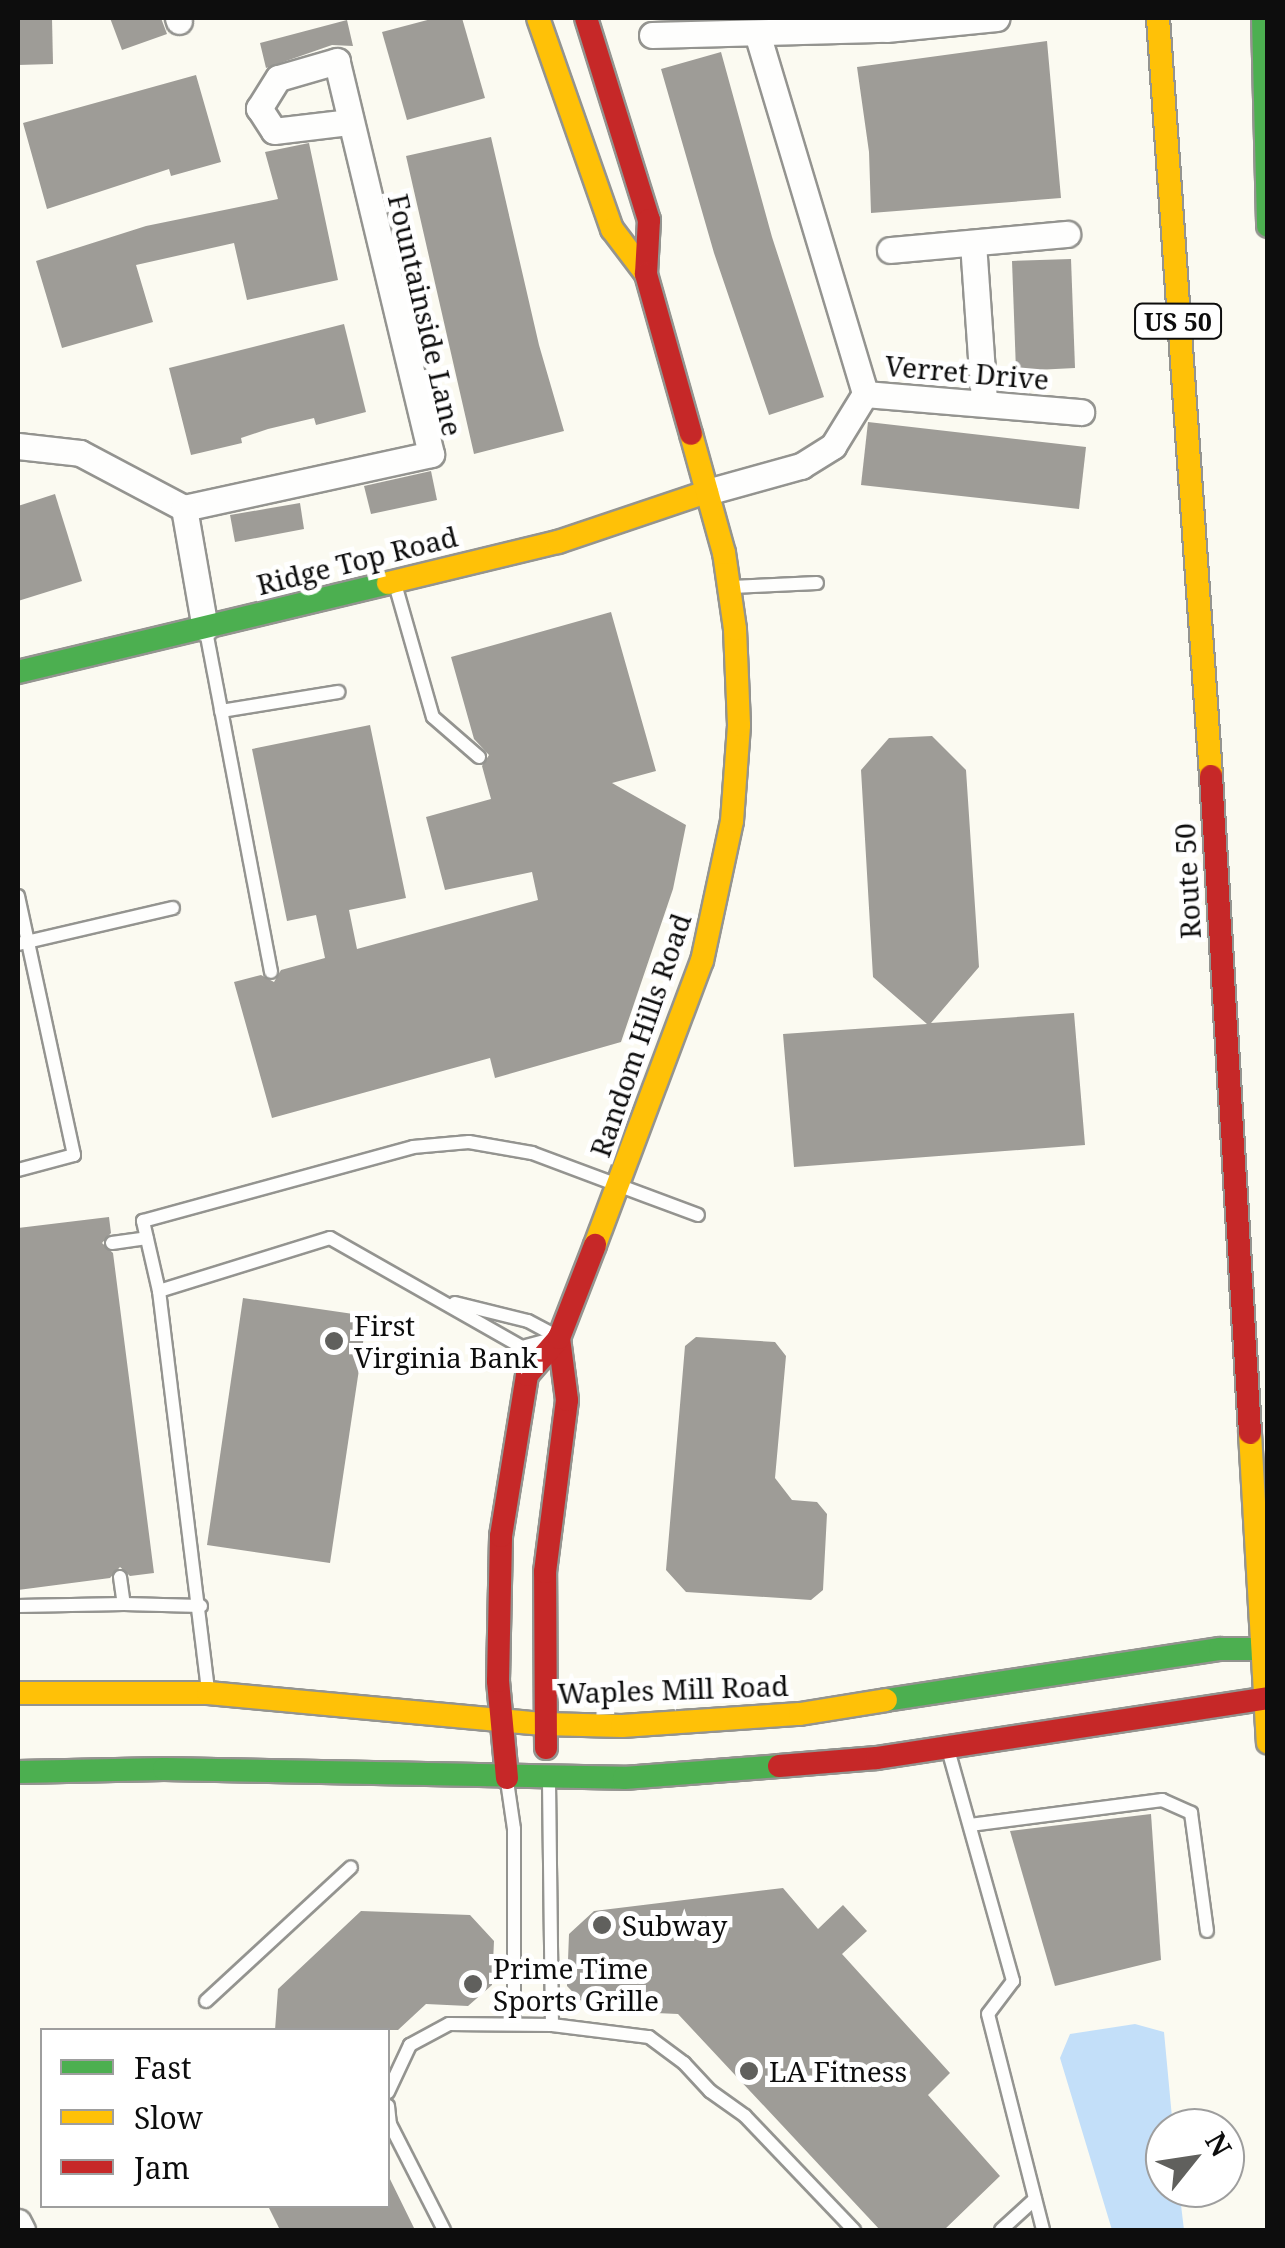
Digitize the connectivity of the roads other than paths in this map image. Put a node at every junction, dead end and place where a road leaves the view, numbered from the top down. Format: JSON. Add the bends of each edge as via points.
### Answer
{"nodes":[{"id":1,"x":538,"y":18,"type":"edge"},
{"id":2,"x":586,"y":18,"type":"edge"},
{"id":3,"x":996,"y":18,"type":"edge"},
{"id":4,"x":1158,"y":18,"type":"edge"},
{"id":5,"x":1263,"y":18,"type":"edge"},
{"id":6,"x":757,"y":33,"type":"junction"},
{"id":7,"x":652,"y":36,"type":"dead end"},
{"id":8,"x":350,"y":122,"type":"dead end"},
{"id":9,"x":1268,"y":226,"type":"edge"},
{"id":10,"x":1067,"y":234,"type":"dead end"},
{"id":11,"x":973,"y":243,"type":"junction"},
{"id":12,"x":890,"y":250,"type":"dead end"},
{"id":13,"x":646,"y":274,"type":"junction"},
{"id":14,"x":865,"y":394,"type":"junction"},
{"id":15,"x":984,"y":402,"type":"junction"},
{"id":16,"x":1080,"y":412,"type":"dead end"},
{"id":17,"x":18,"y":446,"type":"edge"},
{"id":18,"x":707,"y":492,"type":"junction"},
{"id":19,"x":184,"y":508,"type":"junction"},
{"id":20,"x":394,"y":581,"type":"junction"},
{"id":21,"x":817,"y":583,"type":"dead end"},
{"id":22,"x":729,"y":588,"type":"junction"},
{"id":23,"x":206,"y":628,"type":"junction"},
{"id":24,"x":18,"y":672,"type":"edge"},
{"id":25,"x":338,"y":692,"type":"dead end"},
{"id":26,"x":221,"y":711,"type":"junction"},
{"id":27,"x":479,"y":757,"type":"dead end"},
{"id":28,"x":18,"y":896,"type":"edge"},
{"id":29,"x":172,"y":908,"type":"dead end"},
{"id":30,"x":22,"y":943,"type":"edge"},
{"id":31,"x":271,"y":972,"type":"dead end"},
{"id":32,"x":18,"y":1170,"type":"edge"},
{"id":33,"x":620,"y":1184,"type":"junction"},
{"id":34,"x":698,"y":1215,"type":"dead end"},
{"id":35,"x":147,"y":1238,"type":"junction"},
{"id":36,"x":112,"y":1243,"type":"dead end"},
{"id":37,"x":159,"y":1291,"type":"junction"},
{"id":38,"x":438,"y":1300,"type":"junction"},
{"id":39,"x":559,"y":1338,"type":"junction"},
{"id":40,"x":120,"y":1577,"type":"dead end"},
{"id":41,"x":124,"y":1604,"type":"junction"},
{"id":42,"x":18,"y":1606,"type":"edge"},
{"id":43,"x":201,"y":1606,"type":"junction"},
{"id":44,"x":1264,"y":1648,"type":"edge"},
{"id":45,"x":208,"y":1693,"type":"junction"},
{"id":46,"x":18,"y":1694,"type":"edge"},
{"id":47,"x":1266,"y":1699,"type":"edge"},
{"id":48,"x":503,"y":1720,"type":"junction"},
{"id":49,"x":544,"y":1724,"type":"junction"},
{"id":50,"x":1268,"y":1742,"type":"edge"},
{"id":51,"x":948,"y":1746,"type":"junction"},
{"id":52,"x":18,"y":1772,"type":"edge"},
{"id":53,"x":507,"y":1778,"type":"junction"},
{"id":54,"x":549,"y":1780,"type":"junction"},
{"id":55,"x":970,"y":1825,"type":"junction"},
{"id":56,"x":351,"y":1867,"type":"dead end"},
{"id":57,"x":1207,"y":1930,"type":"dead end"},
{"id":58,"x":206,"y":2000,"type":"dead end"},
{"id":59,"x":514,"y":2023,"type":"junction"},
{"id":60,"x":552,"y":2025,"type":"junction"},
{"id":61,"x":390,"y":2086,"type":"edge"},
{"id":62,"x":390,"y":2124,"type":"edge"},
{"id":63,"x":1035,"y":2199,"type":"junction"},
{"id":64,"x":18,"y":2222,"type":"edge"},
{"id":65,"x":22,"y":2230,"type":"edge"},
{"id":66,"x":444,"y":2230,"type":"edge"},
{"id":67,"x":854,"y":2230,"type":"edge"},
{"id":68,"x":1001,"y":2230,"type":"edge"},
{"id":69,"x":1043,"y":2230,"type":"edge"}],
"edges":[{"from":1,"to":13,"type":"main road","name":"Random Hills Road","via":[[612,229]]},
{"from":2,"to":13,"type":"main road","name":"Random Hills Road","via":[[649,220]]},
{"from":3,"to":6,"type":"street"},
{"from":4,"to":44,"type":"main road","name":"Route 50","number":"US 50"},
{"from":5,"to":9,"type":"main road"},
{"from":6,"to":7,"type":"street"},
{"from":6,"to":14,"type":"street"},
{"from":8,"to":19,"type":"street","name":"Fountainside Lane","via":[[431,454]]},
{"from":10,"to":11,"type":"street"},
{"from":11,"to":12,"type":"street"},
{"from":11,"to":15,"type":"street"},
{"from":13,"to":18,"type":"main road","name":"Random Hills Road"},
{"from":14,"to":15,"type":"street","name":"Verret Drive"},
{"from":14,"to":18,"type":"street","name":"Verret Drive","via":[[832,446],[801,466]]},
{"from":15,"to":16,"type":"street","name":"Verret Drive"},
{"from":17,"to":19,"type":"street","via":[[80,453]]},
{"from":18,"to":20,"type":"main road","name":"Ridge Top Road","via":[[558,542]]},
{"from":18,"to":22,"type":"main road","name":"Random Hills Road"},
{"from":19,"to":23,"type":"street"},
{"from":20,"to":23,"type":"main road","name":"Ridge Top Road"},
{"from":20,"to":27,"type":"lane","via":[[433,717]]},
{"from":21,"to":22,"type":"lane"},
{"from":22,"to":33,"type":"main road","name":"Random Hills Road","via":[[739,725],[717,906]]},
{"from":23,"to":24,"type":"main road","name":"Ridge Top Road"},
{"from":23,"to":26,"type":"lane"},
{"from":25,"to":26,"type":"lane"},
{"from":26,"to":31,"type":"lane"},
{"from":28,"to":30,"type":"lane"},
{"from":29,"to":30,"type":"lane"},
{"from":30,"to":32,"type":"lane","via":[[74,1155]]},
{"from":33,"to":34,"type":"lane"},
{"from":33,"to":35,"type":"lane","via":[[532,1152],[469,1142],[413,1147],[144,1221]]},
{"from":33,"to":39,"type":"main road","name":"Random Hills Road"},
{"from":35,"to":36,"type":"lane"},
{"from":35,"to":37,"type":"lane"},
{"from":37,"to":38,"type":"lane","via":[[330,1238]]},
{"from":37,"to":43,"type":"lane"},
{"from":38,"to":39,"type":"lane","via":[[528,1320]]},
{"from":38,"to":39,"type":"lane","via":[[522,1347]]},
{"from":39,"to":48,"type":"main road","name":"Random Hills Road","via":[[527,1375],[511,1461],[501,1536]]},
{"from":39,"to":49,"type":"main road","name":"Random Hills Road","via":[[567,1400],[545,1572]]},
{"from":40,"to":41,"type":"lane"},
{"from":41,"to":42,"type":"lane"},
{"from":41,"to":43,"type":"lane"},
{"from":43,"to":45,"type":"lane"},
{"from":44,"to":47,"type":"main road","name":"Route 50","number":"US 50"},
{"from":44,"to":49,"type":"main road","name":"Waples Mill Road","via":[[1062,1670],[800,1714],[622,1726]]},
{"from":45,"to":46,"type":"main road","name":"Waples Mill Road"},
{"from":45,"to":48,"type":"main road","name":"Waples Mill Road"},
{"from":47,"to":50,"type":"main road","name":"Route 50","number":"US 50"},
{"from":47,"to":51,"type":"main road"},
{"from":48,"to":49,"type":"main road","name":"Waples Mill Road"},
{"from":48,"to":53,"type":"main road","name":"Random Hills Road"},
{"from":49,"to":54,"type":"main road","name":"Random Hills Road"},
{"from":51,"to":54,"type":"main road","via":[[806,1766]]},
{"from":51,"to":55,"type":"lane"},
{"from":52,"to":53,"type":"main road"},
{"from":53,"to":54,"type":"main road"},
{"from":53,"to":59,"type":"lane","via":[[514,1829]]},
{"from":54,"to":60,"type":"lane"},
{"from":55,"to":57,"type":"lane","via":[[1162,1800],[1191,1812]]},
{"from":55,"to":63,"type":"lane","via":[[1013,1981],[988,2014]]},
{"from":56,"to":58,"type":"lane"},
{"from":59,"to":60,"type":"lane"},
{"from":59,"to":61,"type":"lane","via":[[449,2024],[428,2032],[398,2062]]},
{"from":60,"to":67,"type":"lane","via":[[649,2037],[666,2048],[745,2116]]},
{"from":62,"to":66,"type":"lane"},
{"from":63,"to":68,"type":"lane"},
{"from":63,"to":69,"type":"lane"},
{"from":64,"to":65,"type":"street"}]}
